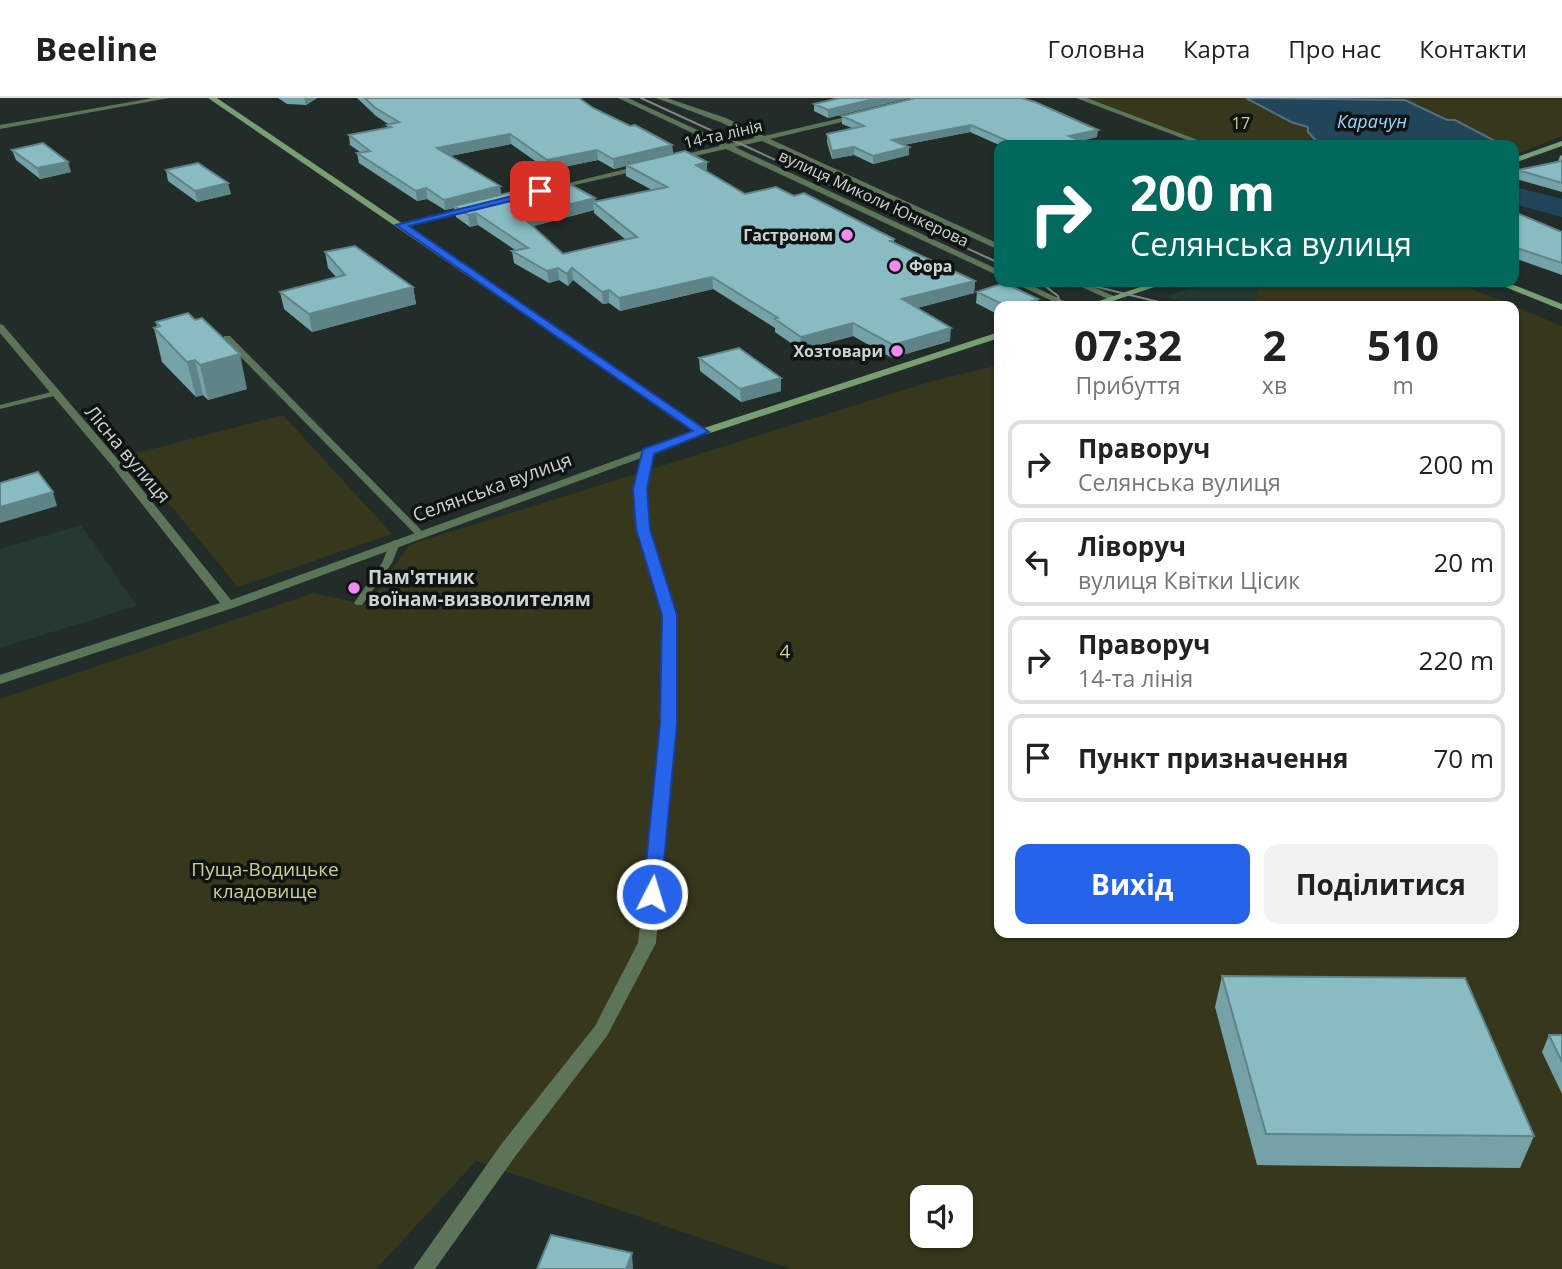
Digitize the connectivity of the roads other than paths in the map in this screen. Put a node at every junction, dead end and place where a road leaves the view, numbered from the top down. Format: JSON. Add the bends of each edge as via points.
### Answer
{"nodes":[{"id":1,"x":165,"y":98,"type":"edge"},
{"id":2,"x":212,"y":98,"type":"edge"},
{"id":3,"x":622,"y":98,"type":"edge"},
{"id":4,"x":660,"y":98,"type":"edge"},
{"id":5,"x":1080,"y":98,"type":"edge"},
{"id":6,"x":876,"y":111,"type":"edge"},
{"id":7,"x":0,"y":127,"type":"edge"},
{"id":8,"x":761,"y":139,"type":"junction"},
{"id":9,"x":1193,"y":140,"type":"edge"},
{"id":10,"x":1562,"y":143,"type":"edge"},
{"id":11,"x":727,"y":147,"type":"junction"},
{"id":12,"x":1519,"y":158,"type":"edge"},
{"id":13,"x":664,"y":162,"type":"edge"},
{"id":14,"x":651,"y":165,"type":"edge"},
{"id":15,"x":545,"y":190,"type":"edge"},
{"id":16,"x":479,"y":206,"type":"edge"},
{"id":17,"x":401,"y":225,"type":"junction"},
{"id":18,"x":994,"y":245,"type":"edge"},
{"id":19,"x":994,"y":271,"type":"edge"},
{"id":20,"x":1028,"y":287,"type":"edge"},
{"id":21,"x":1088,"y":287,"type":"edge"},
{"id":22,"x":1148,"y":287,"type":"edge"},
{"id":23,"x":1512,"y":287,"type":"edge"},
{"id":24,"x":1113,"y":298,"type":"junction"},
{"id":25,"x":1059,"y":301,"type":"edge"},
{"id":26,"x":1104,"y":301,"type":"edge"},
{"id":27,"x":1562,"y":307,"type":"edge"},
{"id":28,"x":0,"y":327,"type":"edge"},
{"id":29,"x":994,"y":337,"type":"edge"},
{"id":30,"x":227,"y":338,"type":"edge"},
{"id":31,"x":55,"y":394,"type":"junction"},
{"id":32,"x":0,"y":407,"type":"edge"},
{"id":33,"x":703,"y":432,"type":"junction"},
{"id":34,"x":648,"y":452,"type":"junction"},
{"id":35,"x":419,"y":534,"type":"junction"},
{"id":36,"x":396,"y":543,"type":"junction"},
{"id":37,"x":359,"y":603,"type":"dead end"},
{"id":38,"x":228,"y":605,"type":"junction"},
{"id":39,"x":0,"y":680,"type":"edge"},
{"id":40,"x":422,"y":1269,"type":"edge"}],
"edges":[{"from":1,"to":7,"type":"street"},
{"from":2,"to":17,"type":"street"},
{"from":3,"to":11,"type":"street","name":"вулиця Миколи Юнкерова"},
{"from":4,"to":8,"type":"street","name":"вулиця Миколи Юнкерова"},
{"from":5,"to":9,"type":"street"},
{"from":6,"to":8,"type":"street","name":"14-та лінія"},
{"from":8,"to":11,"type":"street","name":"14-та лінія"},
{"from":8,"to":18,"type":"street","name":"вулиця Миколи Юнкерова"},
{"from":10,"to":12,"type":"street"},
{"from":11,"to":13,"type":"street","name":"14-та лінія"},
{"from":11,"to":19,"type":"street","name":"вулиця Миколи Юнкерова"},
{"from":14,"to":15,"type":"street"},
{"from":16,"to":17,"type":"street"},
{"from":17,"to":33,"type":"street"},
{"from":20,"to":25,"type":"street"},
{"from":21,"to":24,"type":"street"},
{"from":22,"to":24,"type":"street"},
{"from":23,"to":27,"type":"street"},
{"from":24,"to":26,"type":"street"},
{"from":28,"to":31,"type":"street","name":"Лісна вулиця"},
{"from":29,"to":33,"type":"street","name":"Селянська вулиця"},
{"from":30,"to":35,"type":"lane"},
{"from":31,"to":32,"type":"lane"},
{"from":31,"to":38,"type":"street","name":"Лісна вулиця"},
{"from":33,"to":34,"type":"street","name":"Селянська вулиця"},
{"from":34,"to":35,"type":"street","name":"Селянська вулиця"},
{"from":34,"to":40,"type":"street","via":[[640,489],[643,529],[669,615],[668,723],[647,943],[601,1031]]},
{"from":35,"to":36,"type":"street","name":"Селянська вулиця"},
{"from":36,"to":37,"type":"lane"},
{"from":36,"to":38,"type":"street","name":"Селянська вулиця"},
{"from":38,"to":39,"type":"street","name":"Селянська вулиця"}]}
